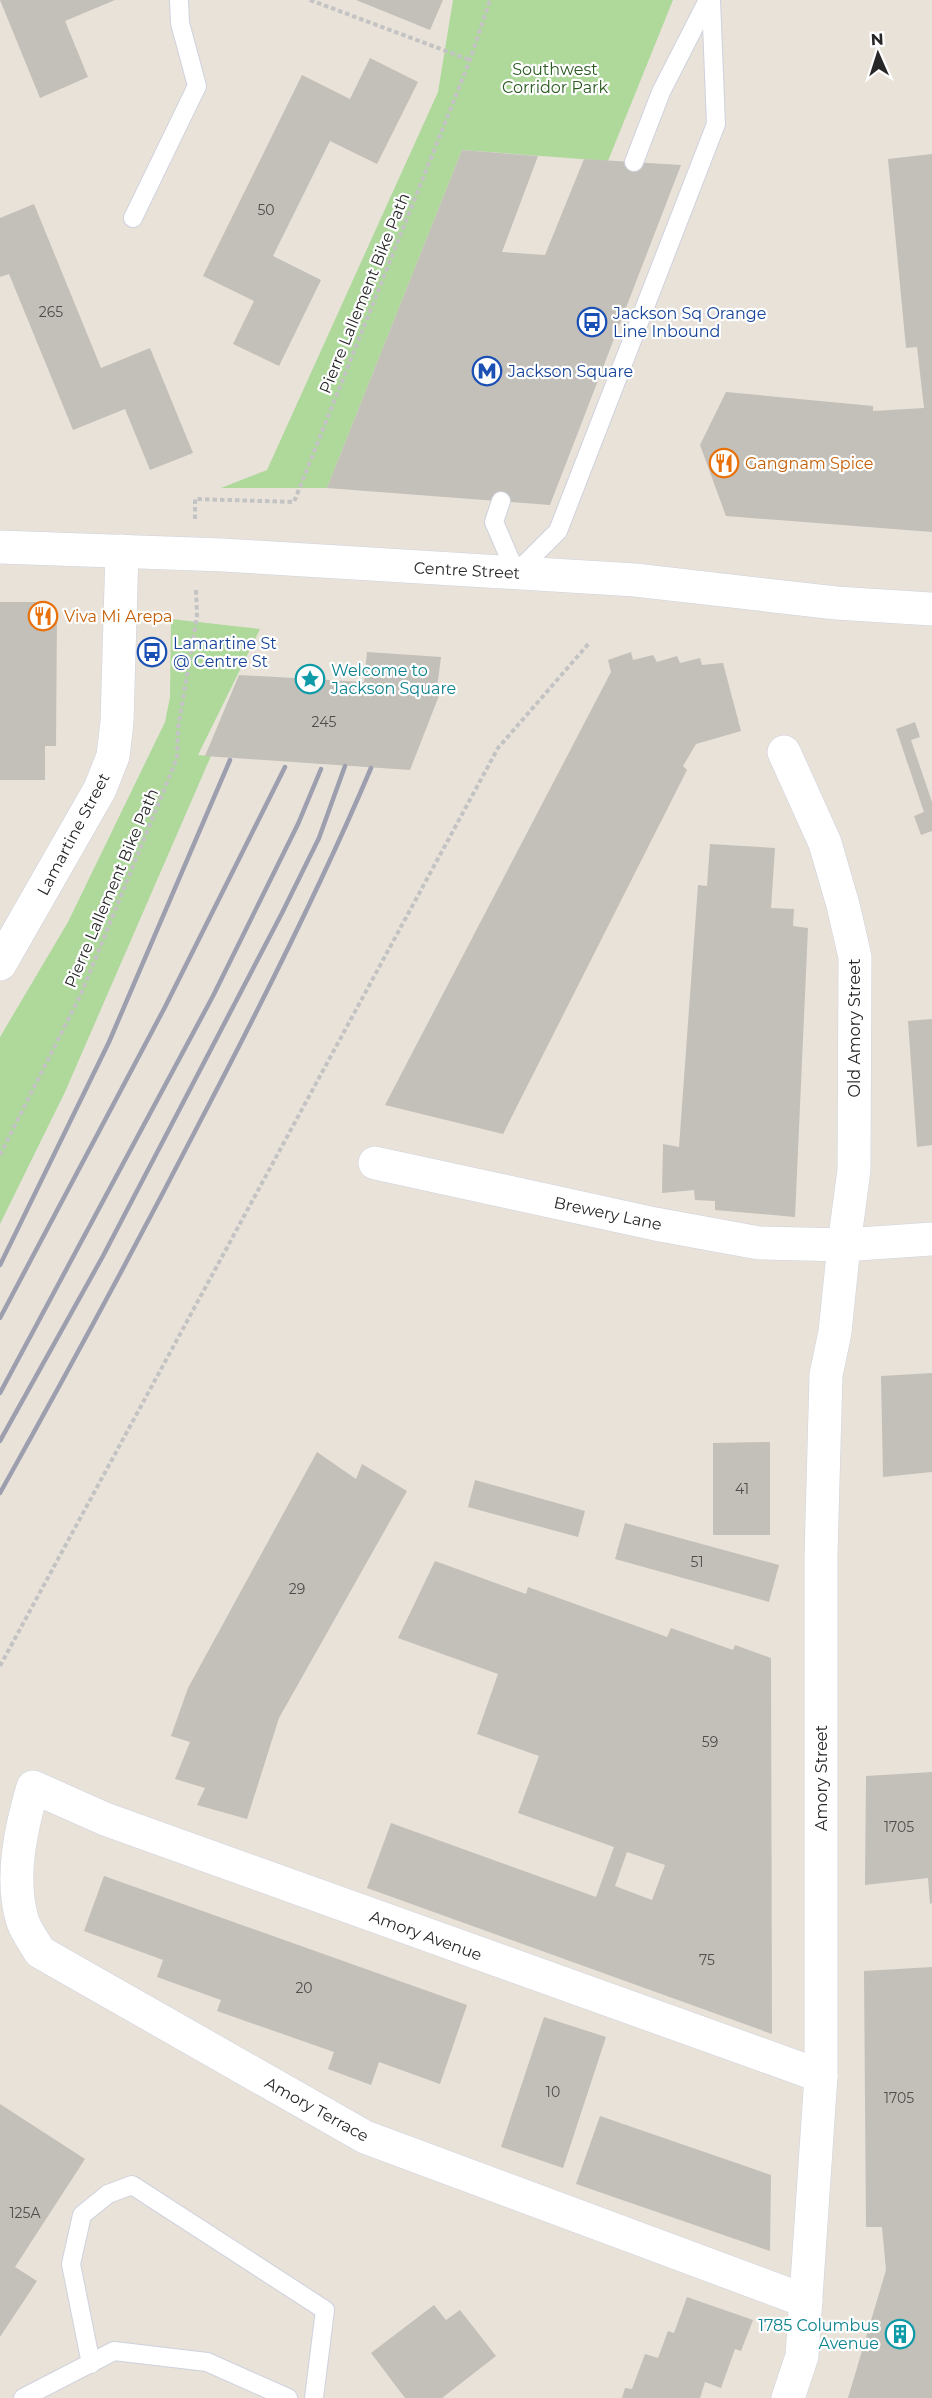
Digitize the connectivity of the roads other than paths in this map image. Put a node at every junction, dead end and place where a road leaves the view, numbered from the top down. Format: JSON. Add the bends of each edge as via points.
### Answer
{"nodes":[{"id":1,"x":179,"y":0,"type":"edge"},
{"id":2,"x":709,"y":0,"type":"edge"},
{"id":3,"x":634,"y":162,"type":"dead end"},
{"id":4,"x":133,"y":218,"type":"dead end"},
{"id":5,"x":501,"y":501,"type":"dead end"},
{"id":6,"x":0,"y":547,"type":"edge"},
{"id":7,"x":122,"y":551,"type":"junction"},
{"id":8,"x":516,"y":573,"type":"junction"},
{"id":9,"x":932,"y":609,"type":"edge"},
{"id":10,"x":784,"y":752,"type":"dead end"},
{"id":11,"x":0,"y":964,"type":"edge"},
{"id":12,"x":375,"y":1163,"type":"dead end"},
{"id":13,"x":932,"y":1239,"type":"edge"},
{"id":14,"x":844,"y":1245,"type":"junction"},
{"id":15,"x":33,"y":1787,"type":"joint"},
{"id":16,"x":822,"y":2076,"type":"junction"},
{"id":17,"x":806,"y":2301,"type":"junction"},
{"id":18,"x":91,"y":2364,"type":"junction"},
{"id":19,"x":23,"y":2398,"type":"edge"},
{"id":20,"x":288,"y":2398,"type":"edge"},
{"id":21,"x":314,"y":2398,"type":"edge"},
{"id":22,"x":788,"y":2398,"type":"edge"}],
"edges":[{"from":1,"to":4,"type":"lane","via":[[180,23],[197,86]]},
{"from":2,"to":3,"type":"lane","via":[[661,92]]},
{"from":2,"to":8,"type":"lane","via":[[716,124],[558,531]]},
{"from":5,"to":8,"type":"lane","via":[[494,522]]},
{"from":6,"to":7,"type":"street","name":"Centre Street"},
{"from":7,"to":8,"type":"street","name":"Centre Street"},
{"from":7,"to":11,"type":"street","name":"Lamartine Street","via":[[113,756],[100,789]]},
{"from":8,"to":9,"type":"street","name":"Centre Street","via":[[635,580],[836,603]]},
{"from":10,"to":14,"type":"street","name":"Old Amory Street","via":[[825,843],[855,957],[854,1170]]},
{"from":12,"to":14,"type":"street","name":"Brewery Lane","via":[[759,1243]]},
{"from":13,"to":14,"type":"street"},
{"from":14,"to":16,"type":"street","name":"Amory Street","via":[[835,1332],[826,1375],[821,1544]]},
{"from":15,"to":16,"type":"street","name":"Amory Avenue","via":[[105,1819]]},
{"from":15,"to":17,"type":"street","name":"Amory Terrace","via":[[21,1829],[18,1885],[22,1920],[40,1952],[365,2137]]},
{"from":16,"to":17,"type":"street","name":"Amory Street"},
{"from":17,"to":22,"type":"street","name":"Amory Street","via":[[802,2356]]},
{"from":18,"to":19,"type":"lane"},
{"from":18,"to":20,"type":"lane","via":[[114,2352],[207,2362]]},
{"from":18,"to":21,"type":"lane","via":[[71,2264],[82,2215],[108,2194],[132,2185],[324,2310]]}]}
